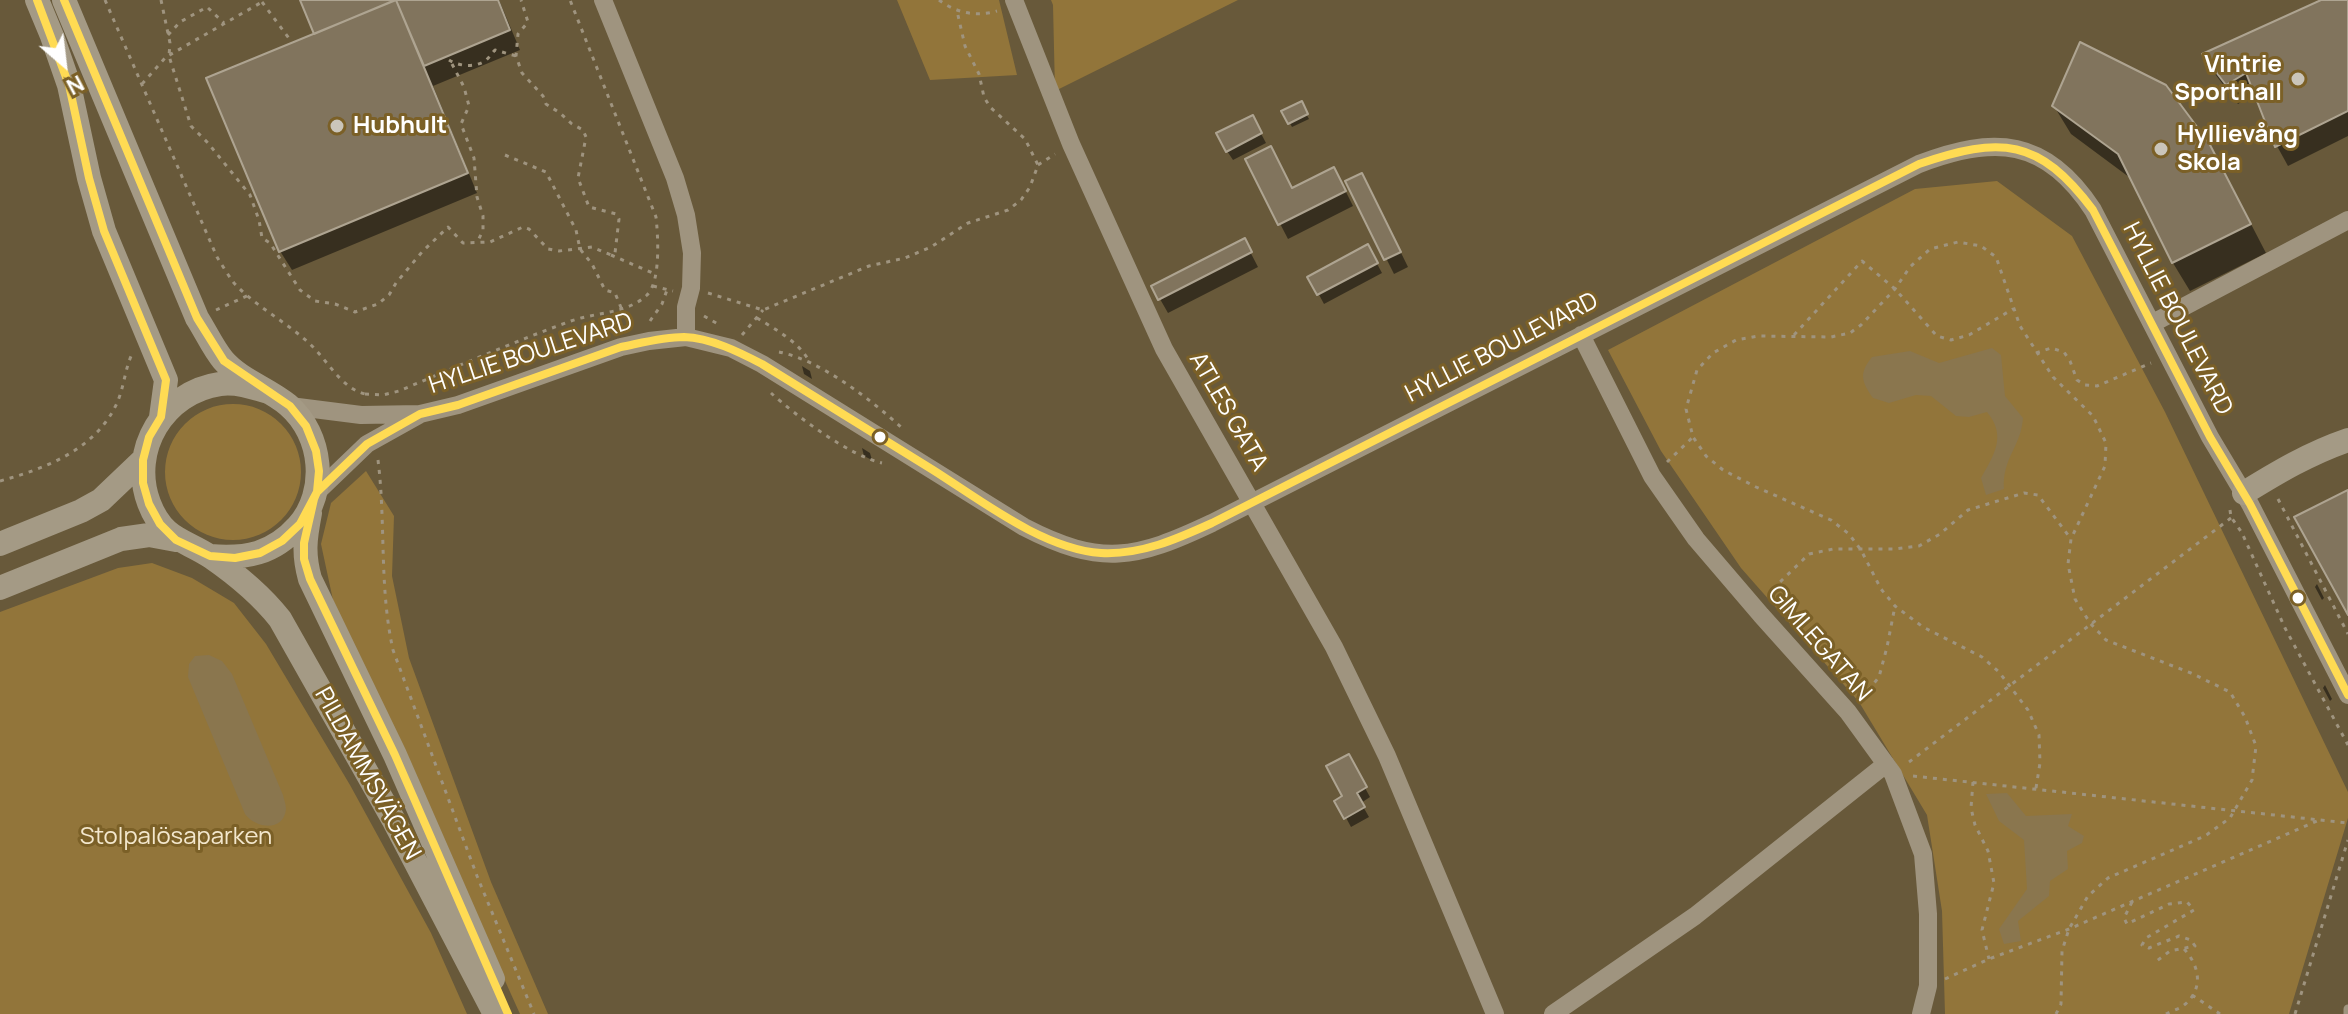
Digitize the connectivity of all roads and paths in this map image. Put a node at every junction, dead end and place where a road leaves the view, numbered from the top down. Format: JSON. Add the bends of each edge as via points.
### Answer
{"nodes":[{"id":1,"x":37,"y":0,"type":"edge"},
{"id":2,"x":64,"y":0,"type":"edge"},
{"id":3,"x":105,"y":0,"type":"edge"},
{"id":4,"x":161,"y":0,"type":"edge"},
{"id":5,"x":521,"y":0,"type":"edge"},
{"id":6,"x":570,"y":0,"type":"edge"},
{"id":7,"x":603,"y":0,"type":"edge"},
{"id":8,"x":939,"y":0,"type":"edge"},
{"id":9,"x":262,"y":1,"type":"edge"},
{"id":10,"x":1015,"y":3,"type":"edge"},
{"id":11,"x":957,"y":11,"type":"junction"},
{"id":12,"x":224,"y":24,"type":"junction"},
{"id":13,"x":168,"y":35,"type":"junction"},
{"id":14,"x":291,"y":41,"type":"dead end"},
{"id":15,"x":169,"y":56,"type":"junction"},
{"id":16,"x":516,"y":56,"type":"junction"},
{"id":17,"x":142,"y":84,"type":"junction"},
{"id":18,"x":505,"y":155,"type":"dead end"},
{"id":19,"x":2348,"y":220,"type":"edge"},
{"id":20,"x":477,"y":243,"type":"junction"},
{"id":21,"x":580,"y":249,"type":"junction"},
{"id":22,"x":611,"y":255,"type":"junction"},
{"id":23,"x":655,"y":274,"type":"junction"},
{"id":24,"x":653,"y":286,"type":"junction"},
{"id":25,"x":691,"y":288,"type":"junction"},
{"id":26,"x":1895,"y":289,"type":"junction"},
{"id":27,"x":667,"y":290,"type":"junction"},
{"id":28,"x":249,"y":295,"type":"junction"},
{"id":29,"x":686,"y":307,"type":"junction"},
{"id":30,"x":622,"y":309,"type":"junction"},
{"id":31,"x":2013,"y":309,"type":"junction"},
{"id":32,"x":763,"y":310,"type":"junction"},
{"id":33,"x":197,"y":318,"type":"junction"},
{"id":34,"x":757,"y":318,"type":"junction"},
{"id":35,"x":2153,"y":323,"type":"junction"},
{"id":36,"x":634,"y":326,"type":"dead end"},
{"id":37,"x":642,"y":326,"type":"dead end"},
{"id":38,"x":1581,"y":335,"type":"junction"},
{"id":39,"x":1794,"y":335,"type":"junction"},
{"id":40,"x":686,"y":337,"type":"junction"},
{"id":41,"x":751,"y":341,"type":"dead end"},
{"id":42,"x":151,"y":342,"type":"junction"},
{"id":43,"x":736,"y":342,"type":"junction"},
{"id":44,"x":772,"y":351,"type":"dead end"},
{"id":45,"x":2036,"y":353,"type":"junction"},
{"id":46,"x":2170,"y":357,"type":"junction"},
{"id":47,"x":809,"y":361,"type":"junction"},
{"id":48,"x":765,"y":387,"type":"dead end"},
{"id":49,"x":268,"y":392,"type":"junction"},
{"id":50,"x":365,"y":394,"type":"junction"},
{"id":51,"x":290,"y":406,"type":"junction"},
{"id":52,"x":420,"y":414,"type":"junction"},
{"id":53,"x":361,"y":415,"type":"junction"},
{"id":54,"x":161,"y":417,"type":"junction"},
{"id":55,"x":902,"y":427,"type":"dead end"},
{"id":56,"x":1693,"y":437,"type":"junction"},
{"id":57,"x":2348,"y":440,"type":"edge"},
{"id":58,"x":367,"y":444,"type":"junction"},
{"id":59,"x":143,"y":460,"type":"junction"},
{"id":60,"x":882,"y":463,"type":"dead end"},
{"id":61,"x":1652,"y":476,"type":"junction"},
{"id":62,"x":0,"y":481,"type":"edge"},
{"id":63,"x":315,"y":497,"type":"junction"},
{"id":64,"x":2241,"y":500,"type":"junction"},
{"id":65,"x":1252,"y":502,"type":"junction"},
{"id":66,"x":2231,"y":517,"type":"junction"},
{"id":67,"x":2071,"y":539,"type":"junction"},
{"id":68,"x":176,"y":540,"type":"junction"},
{"id":69,"x":0,"y":544,"type":"edge"},
{"id":70,"x":1861,"y":550,"type":"junction"},
{"id":71,"x":210,"y":556,"type":"junction"},
{"id":72,"x":0,"y":588,"type":"edge"},
{"id":73,"x":1895,"y":606,"type":"junction"},
{"id":74,"x":1761,"y":615,"type":"junction"},
{"id":75,"x":2090,"y":623,"type":"junction"},
{"id":76,"x":2348,"y":634,"type":"edge"},
{"id":77,"x":2009,"y":684,"type":"junction"},
{"id":78,"x":2348,"y":695,"type":"edge"},
{"id":79,"x":1848,"y":712,"type":"junction"},
{"id":80,"x":2348,"y":745,"type":"edge"},
{"id":81,"x":1890,"y":769,"type":"junction"},
{"id":82,"x":1973,"y":782,"type":"junction"},
{"id":83,"x":2036,"y":788,"type":"junction"},
{"id":84,"x":2235,"y":810,"type":"junction"},
{"id":85,"x":2321,"y":819,"type":"junction"},
{"id":86,"x":2348,"y":823,"type":"edge"},
{"id":87,"x":2348,"y":840,"type":"edge"},
{"id":88,"x":2132,"y":902,"type":"junction"},
{"id":89,"x":2069,"y":929,"type":"junction"},
{"id":90,"x":2184,"y":949,"type":"junction"},
{"id":91,"x":1989,"y":959,"type":"junction"},
{"id":92,"x":2154,"y":963,"type":"dead end"},
{"id":93,"x":1928,"y":986,"type":"junction"},
{"id":94,"x":2192,"y":995,"type":"junction"},
{"id":95,"x":495,"y":1014,"type":"edge"},
{"id":96,"x":508,"y":1014,"type":"edge"},
{"id":97,"x":534,"y":1014,"type":"edge"},
{"id":98,"x":1495,"y":1014,"type":"edge"},
{"id":99,"x":1553,"y":1014,"type":"edge"},
{"id":100,"x":1921,"y":1014,"type":"edge"},
{"id":101,"x":2056,"y":1014,"type":"edge"},
{"id":102,"x":2166,"y":1014,"type":"edge"},
{"id":103,"x":2220,"y":1014,"type":"edge"},
{"id":104,"x":2295,"y":1014,"type":"edge"}],
"edges":[{"from":1,"to":42,"type":"main road","name":"PILDAMMSVÄGEN","via":[[69,85],[104,231]]},
{"from":2,"to":33,"type":"main road","name":"PILDAMMSVÄGEN"},
{"from":3,"to":17,"type":"path"},
{"from":4,"to":13,"type":"path"},
{"from":5,"to":16,"type":"path","via":[[528,22],[518,34]]},
{"from":6,"to":23,"type":"path","via":[[656,217]]},
{"from":7,"to":25,"type":"street","via":[[679,190],[692,253]]},
{"from":8,"to":11,"type":"path"},
{"from":9,"to":12,"type":"path"},
{"from":9,"to":14,"type":"path"},
{"from":10,"to":11,"type":"path","via":[[984,15]]},
{"from":10,"to":65,"type":"street","name":"ATLES GATA","via":[[1071,144],[1164,349]]},
{"from":11,"to":32,"type":"path","via":[[984,97],[1025,139],[1038,165],[1030,187],[1008,210],[968,223],[931,247]]},
{"from":12,"to":13,"type":"path","via":[[207,7]]},
{"from":12,"to":15,"type":"path"},
{"from":13,"to":15,"type":"path"},
{"from":15,"to":17,"type":"path"},
{"from":15,"to":20,"type":"path","via":[[191,126],[250,195],[262,238],[300,290],[315,301],[355,312],[378,304],[448,227],[463,243]]},
{"from":16,"to":20,"type":"path","via":[[495,50],[485,61],[467,66],[450,62],[469,106],[461,124],[474,158],[483,216]]},
{"from":16,"to":22,"type":"path","via":[[546,104],[583,130],[578,178],[589,207],[619,219]]},
{"from":17,"to":28,"type":"path","via":[[217,257]]},
{"from":18,"to":21,"type":"path","via":[[546,172],[576,230]]},
{"from":19,"to":35,"type":"street"},
{"from":20,"to":21,"type":"path","via":[[523,227],[548,249]]},
{"from":21,"to":22,"type":"path","via":[[592,247]]},
{"from":21,"to":30,"type":"path"},
{"from":22,"to":23,"type":"path"},
{"from":23,"to":24,"type":"path"},
{"from":24,"to":27,"type":"path"},
{"from":24,"to":30,"type":"path","via":[[648,295]]},
{"from":25,"to":27,"type":"path"},
{"from":25,"to":29,"type":"street"},
{"from":25,"to":32,"type":"path"},
{"from":26,"to":31,"type":"path","via":[[1937,336],[1951,340]]},
{"from":26,"to":31,"type":"path","via":[[1930,249],[1958,242],[1981,246],[1996,257]]},
{"from":26,"to":39,"type":"path","via":[[1850,333]]},
{"from":26,"to":39,"type":"path","via":[[1862,261]]},
{"from":27,"to":37,"type":"path","via":[[653,319]]},
{"from":28,"to":33,"type":"path"},
{"from":28,"to":50,"type":"path","via":[[309,343],[344,383]]},
{"from":29,"to":40,"type":"street"},
{"from":29,"to":43,"type":"path"},
{"from":30,"to":36,"type":"path"},
{"from":30,"to":50,"type":"path","via":[[532,335],[399,391]]},
{"from":31,"to":45,"type":"path"},
{"from":32,"to":34,"type":"path"},
{"from":33,"to":49,"type":"main road","name":"PILDAMMSVÄGEN","via":[[224,361]]},
{"from":34,"to":43,"type":"path"},
{"from":34,"to":47,"type":"path","via":[[787,337]]},
{"from":35,"to":38,"type":"street","name":"HYLLIE BOULEVARD","via":[[2093,210],[2071,180],[2038,157],[1993,146],[1967,148],[1919,164]]},
{"from":35,"to":46,"type":"street","name":"HYLLIE BOULEVARD"},
{"from":38,"to":61,"type":"street","name":"GIMLEGATAN"},
{"from":38,"to":65,"type":"street","name":"HYLLIE BOULEVARD"},
{"from":39,"to":56,"type":"path","via":[[1736,340],[1713,353],[1691,385],[1686,409]]},
{"from":40,"to":43,"type":"street","name":"HYLLIE BOULEVARD"},
{"from":40,"to":52,"type":"street","name":"HYLLIE BOULEVARD","via":[[621,347]]},
{"from":41,"to":43,"type":"path"},
{"from":42,"to":54,"type":"main road","name":"PILDAMMSVÄGEN","via":[[166,380]]},
{"from":42,"to":62,"type":"path","via":[[130,355],[117,403],[100,430],[56,462]]},
{"from":43,"to":65,"type":"street","name":"HYLLIE BOULEVARD","via":[[1024,527],[1080,551],[1143,550]]},
{"from":44,"to":47,"type":"path"},
{"from":45,"to":46,"type":"path","via":[[2051,348],[2064,352],[2077,380],[2097,386]]},
{"from":45,"to":67,"type":"path","via":[[2093,416],[2106,443],[2105,466]]},
{"from":46,"to":64,"type":"street","name":"HYLLIE BOULEVARD"},
{"from":47,"to":55,"type":"path"},
{"from":48,"to":60,"type":"path","via":[[794,414],[867,460]]},
{"from":49,"to":51,"type":"main road","name":"PILDAMMSVÄGEN"},
{"from":49,"to":54,"type":"main road","name":"PILDAMMSVÄGEN","via":[[245,384],[199,389]]},
{"from":50,"to":53,"type":"path"},
{"from":51,"to":53,"type":"street","name":"HYLLIE BOULEVARD"},
{"from":51,"to":63,"type":"main road","name":"PILDAMMSVÄGEN","via":[[316,451]]},
{"from":52,"to":53,"type":"street","name":"HYLLIE BOULEVARD"},
{"from":52,"to":58,"type":"street","name":"HYLLIE BOULEVARD"},
{"from":54,"to":59,"type":"main road","name":"PILDAMMSVÄGEN"},
{"from":56,"to":61,"type":"path"},
{"from":56,"to":70,"type":"path","via":[[1723,470],[1831,520]]},
{"from":57,"to":64,"type":"main road","via":[[2284,468]]},
{"from":58,"to":63,"type":"street","name":"HYLLIE BOULEVARD"},
{"from":58,"to":97,"type":"path","via":[[378,460],[382,568],[393,650]]},
{"from":59,"to":68,"type":"main road","name":"PILDAMMSVÄGEN","via":[[149,504]]},
{"from":59,"to":69,"type":"main road","via":[[101,500]]},
{"from":61,"to":74,"type":"street","name":"GIMLEGATAN","via":[[1696,539]]},
{"from":63,"to":71,"type":"main road","name":"PILDAMMSVÄGEN","via":[[300,524],[282,541],[260,553]]},
{"from":63,"to":96,"type":"main road","name":"PILDAMMSVÄGEN","via":[[305,538],[310,579],[395,755]]},
{"from":64,"to":66,"type":"path"},
{"from":64,"to":66,"type":"path"},
{"from":64,"to":76,"type":"path","via":[[2273,491]]},
{"from":64,"to":78,"type":"street","name":"HYLLIE BOULEVARD"},
{"from":65,"to":98,"type":"street","name":"ATLES GATA","via":[[1334,647],[1387,756]]},
{"from":66,"to":75,"type":"path"},
{"from":66,"to":80,"type":"path"},
{"from":67,"to":70,"type":"path","via":[[2038,495],[2024,493],[1968,510],[1919,546]]},
{"from":67,"to":75,"type":"path","via":[[2068,564],[2075,599]]},
{"from":68,"to":71,"type":"main road","name":"PILDAMMSVÄGEN"},
{"from":68,"to":72,"type":"main road","via":[[149,535],[121,539]]},
{"from":70,"to":73,"type":"path"},
{"from":70,"to":74,"type":"path","via":[[1809,554],[1780,582]]},
{"from":71,"to":95,"type":"main road","name":"PILDAMMSVÄGEN","via":[[264,599],[298,647]]},
{"from":73,"to":77,"type":"path","via":[[1982,657]]},
{"from":73,"to":79,"type":"path","via":[[1879,677]]},
{"from":74,"to":79,"type":"street","name":"GIMLEGATAN"},
{"from":75,"to":77,"type":"path"},
{"from":75,"to":84,"type":"path","via":[[2106,640],[2230,692],[2256,746],[2252,780]]},
{"from":77,"to":81,"type":"path"},
{"from":77,"to":83,"type":"path","via":[[2039,735]]},
{"from":79,"to":81,"type":"street","name":"GIMLEGATAN"},
{"from":81,"to":82,"type":"path"},
{"from":81,"to":93,"type":"street","name":"GIMLEGATAN","via":[[1923,854]]},
{"from":81,"to":99,"type":"street","via":[[1695,916]]},
{"from":82,"to":83,"type":"path"},
{"from":82,"to":91,"type":"path","via":[[1971,808],[1994,883],[1982,930]]},
{"from":83,"to":84,"type":"path"},
{"from":84,"to":85,"type":"path"},
{"from":84,"to":89,"type":"path","via":[[2205,836],[2108,878],[2088,896]]},
{"from":85,"to":86,"type":"path"},
{"from":85,"to":88,"type":"path"},
{"from":87,"to":104,"type":"path"},
{"from":88,"to":89,"type":"path"},
{"from":88,"to":90,"type":"path","via":[[2124,918],[2127,924],[2169,904],[2187,902],[2194,910],[2142,945],[2149,948],[2179,936],[2195,946]]},
{"from":89,"to":91,"type":"path"},
{"from":89,"to":101,"type":"path"},
{"from":90,"to":92,"type":"path","via":[[2170,951]]},
{"from":90,"to":94,"type":"path","via":[[2199,975]]},
{"from":91,"to":93,"type":"path"},
{"from":93,"to":100,"type":"street","name":"GIMLEGATAN"},
{"from":94,"to":102,"type":"path"},
{"from":94,"to":103,"type":"path"}]}
